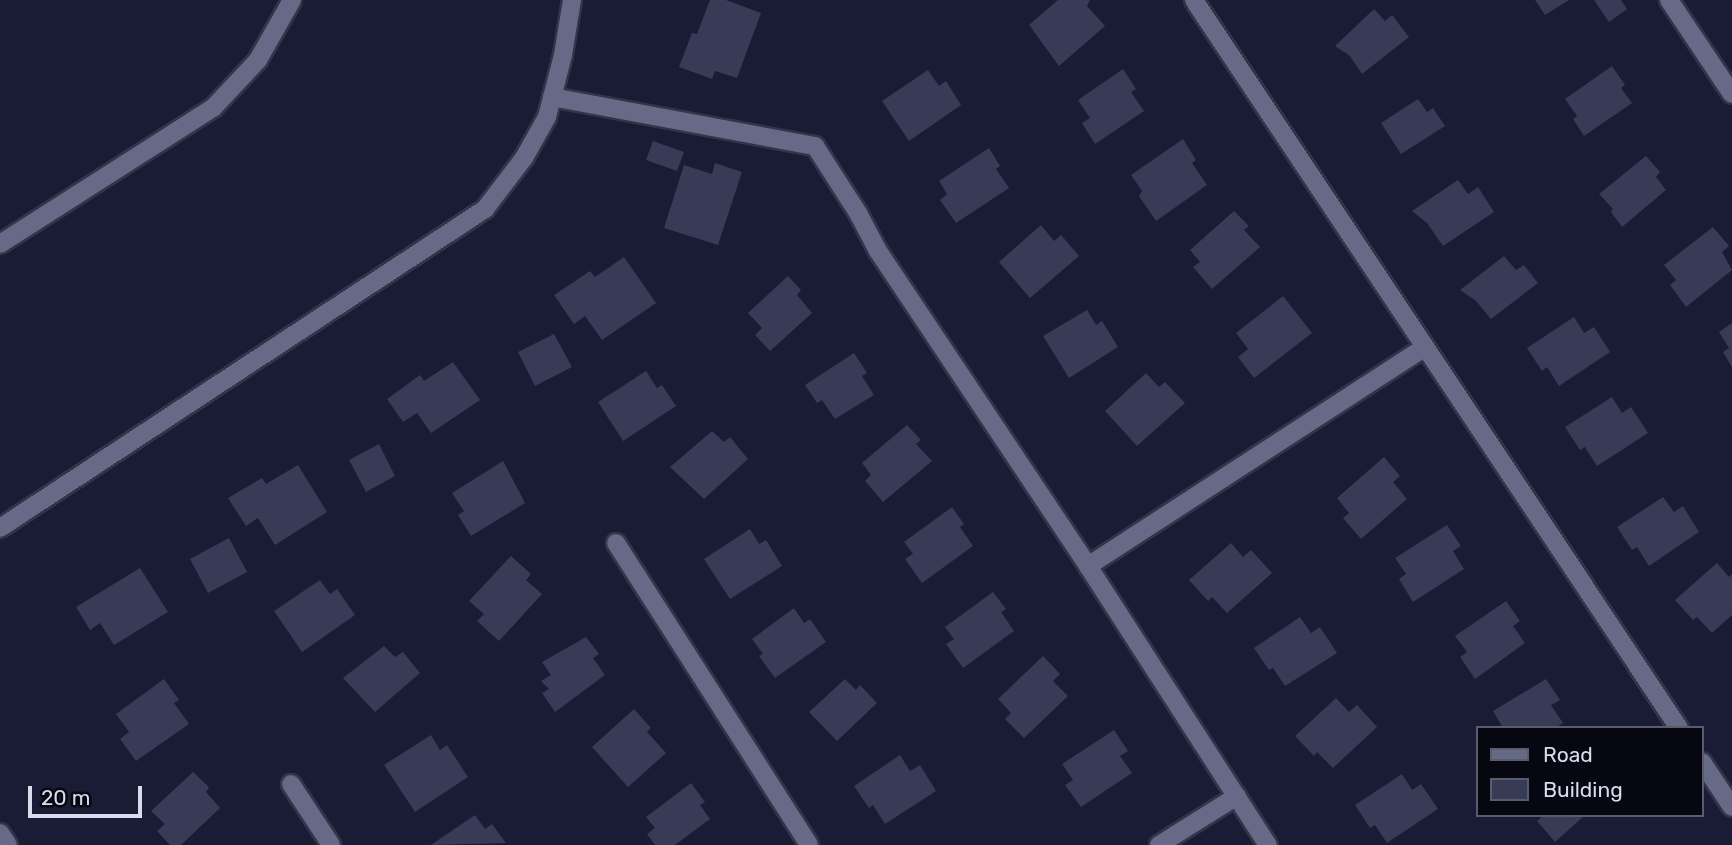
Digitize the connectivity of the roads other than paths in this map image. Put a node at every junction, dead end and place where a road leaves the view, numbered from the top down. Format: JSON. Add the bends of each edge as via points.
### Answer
{"nodes":[{"id":1,"x":292,"y":0,"type":"edge"},
{"id":2,"x":572,"y":0,"type":"edge"},
{"id":3,"x":1194,"y":0,"type":"edge"},
{"id":4,"x":1669,"y":0,"type":"edge"},
{"id":5,"x":1732,"y":94,"type":"edge"},
{"id":6,"x":552,"y":97,"type":"junction"},
{"id":7,"x":0,"y":244,"type":"edge"},
{"id":8,"x":1425,"y":346,"type":"junction"},
{"id":9,"x":0,"y":528,"type":"edge"},
{"id":10,"x":616,"y":543,"type":"dead end"},
{"id":11,"x":1088,"y":565,"type":"junction"},
{"id":12,"x":1678,"y":726,"type":"edge"},
{"id":13,"x":1704,"y":765,"type":"edge"},
{"id":14,"x":291,"y":784,"type":"dead end"},
{"id":15,"x":1237,"y":796,"type":"junction"},
{"id":16,"x":1732,"y":807,"type":"edge"},
{"id":17,"x":0,"y":833,"type":"edge"},
{"id":18,"x":8,"y":845,"type":"edge"},
{"id":19,"x":331,"y":845,"type":"edge"},
{"id":20,"x":809,"y":845,"type":"edge"},
{"id":21,"x":1159,"y":845,"type":"edge"},
{"id":22,"x":1268,"y":845,"type":"edge"}],
"edges":[{"from":1,"to":7,"type":"street","via":[[258,60],[213,108]]},
{"from":2,"to":6,"type":"street"},
{"from":3,"to":8,"type":"street"},
{"from":4,"to":5,"type":"street"},
{"from":6,"to":9,"type":"street","via":[[547,117],[524,158],[485,209]]},
{"from":6,"to":11,"type":"street","via":[[815,146],[878,251]]},
{"from":8,"to":11,"type":"street"},
{"from":8,"to":12,"type":"street"},
{"from":10,"to":20,"type":"street"},
{"from":11,"to":15,"type":"street"},
{"from":13,"to":16,"type":"street"},
{"from":14,"to":19,"type":"street"},
{"from":15,"to":21,"type":"street"},
{"from":15,"to":22,"type":"street"},
{"from":17,"to":18,"type":"street"}]}
